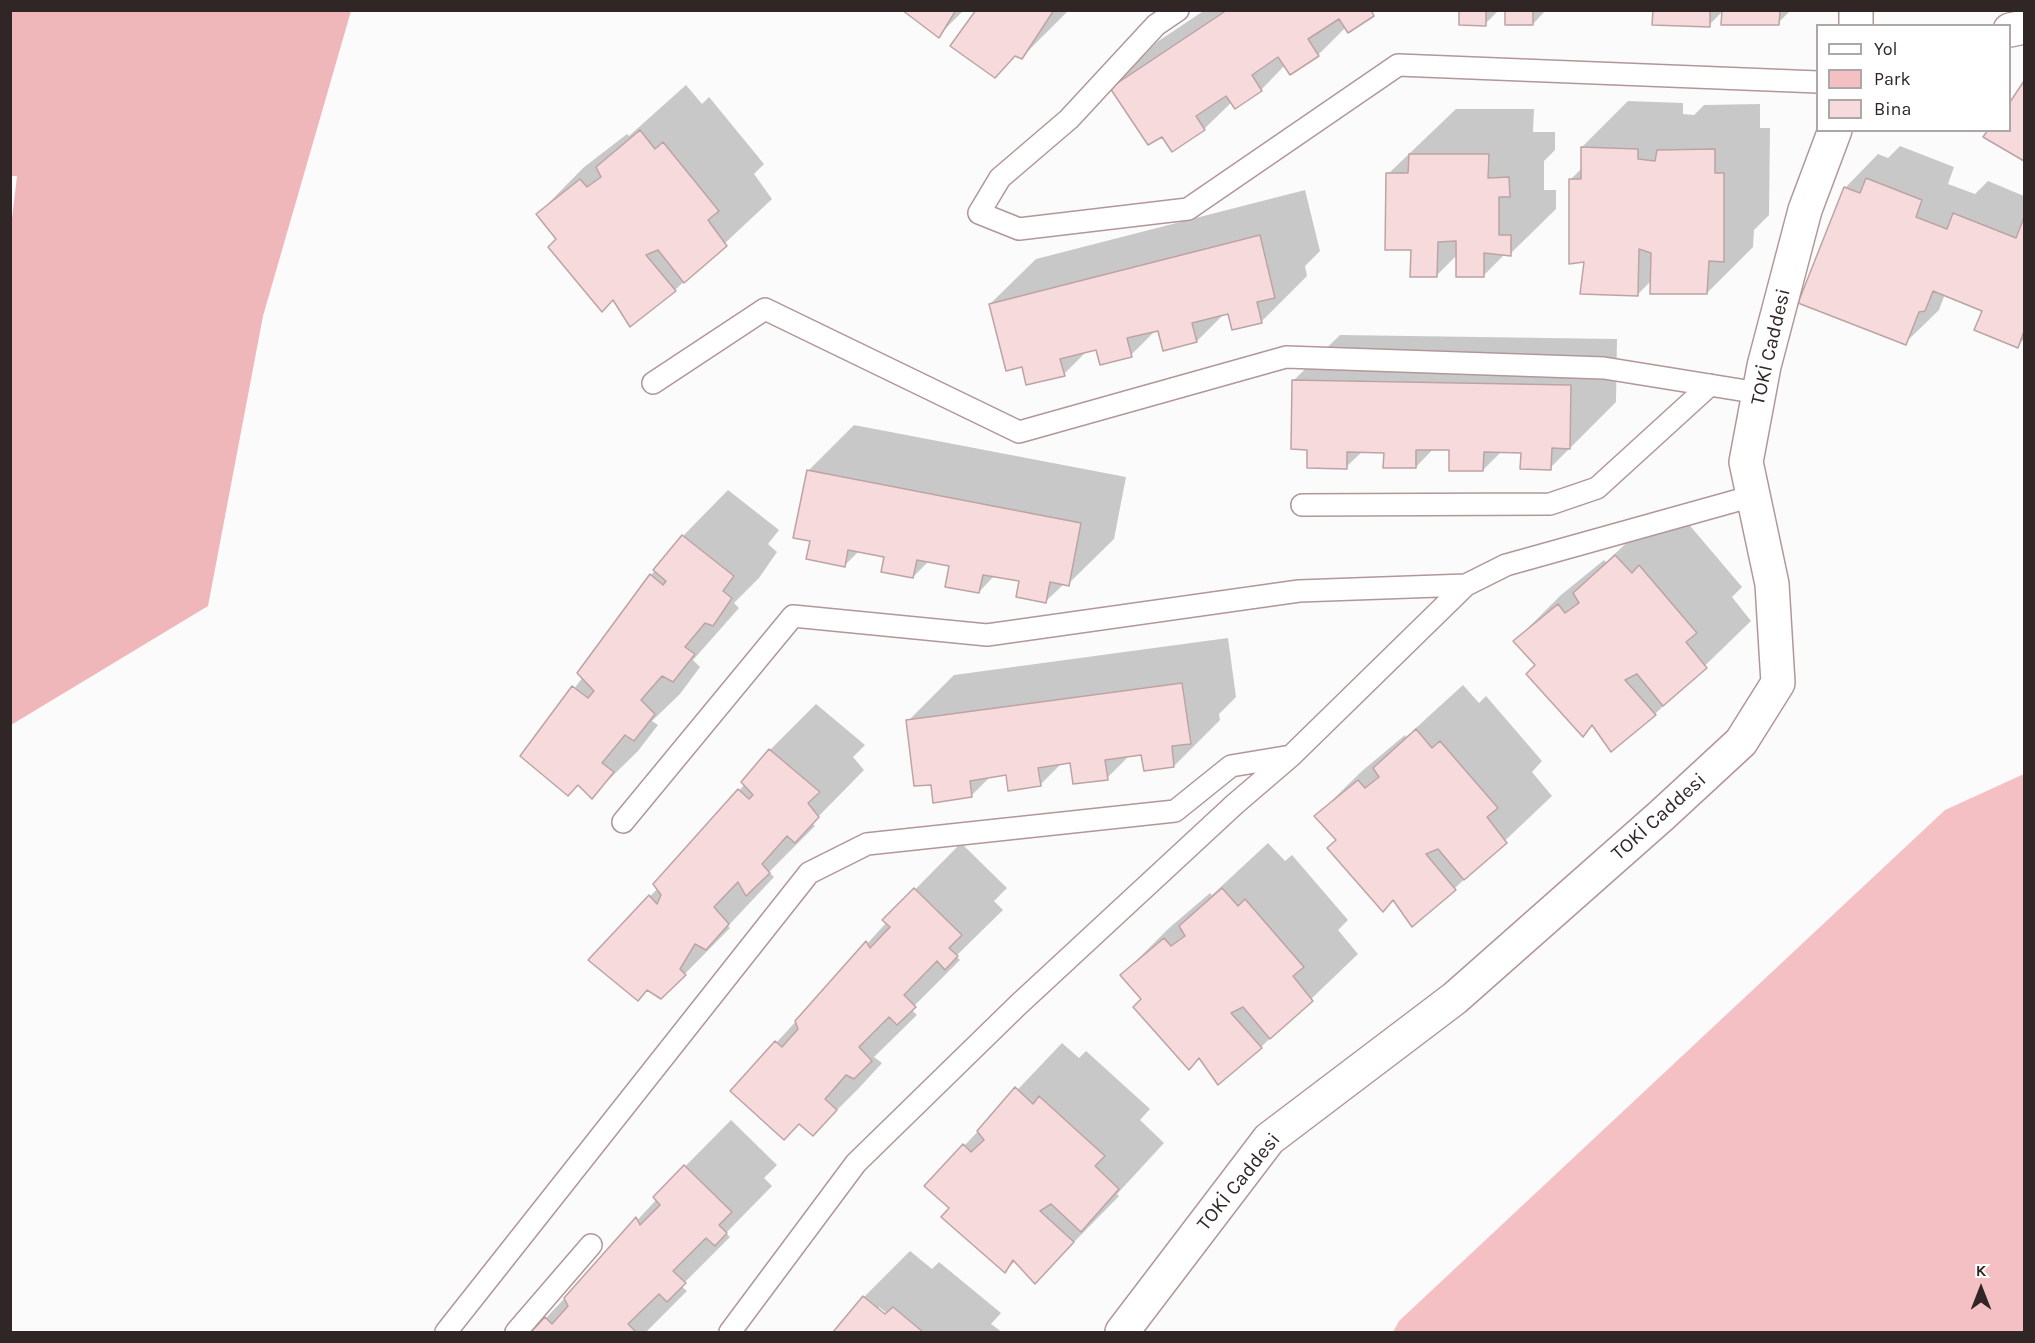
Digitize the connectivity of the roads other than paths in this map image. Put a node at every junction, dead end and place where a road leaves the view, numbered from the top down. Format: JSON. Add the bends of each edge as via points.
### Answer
{"nodes":[{"id":1,"x":1178,"y":10,"type":"edge"},
{"id":2,"x":1816,"y":82,"type":"edge"},
{"id":3,"x":1833,"y":132,"type":"edge"},
{"id":4,"x":652,"y":383,"type":"dead end"},
{"id":5,"x":1710,"y":385,"type":"junction"},
{"id":6,"x":1759,"y":393,"type":"junction"},
{"id":7,"x":1753,"y":496,"type":"junction"},
{"id":8,"x":1302,"y":505,"type":"dead end"},
{"id":9,"x":1467,"y":585,"type":"junction"},
{"id":10,"x":1291,"y":756,"type":"junction"},
{"id":11,"x":623,"y":822,"type":"dead end"},
{"id":12,"x":591,"y":1245,"type":"dead end"},
{"id":13,"x":446,"y":1332,"type":"edge"},
{"id":14,"x":516,"y":1332,"type":"edge"},
{"id":15,"x":730,"y":1332,"type":"edge"},
{"id":16,"x":1122,"y":1332,"type":"edge"}],
"edges":[{"from":1,"to":2,"type":"lane","via":[[1156,25],[1069,119],[1000,178],[980,213],[1019,229],[1188,209],[1398,65]]},
{"from":3,"to":6,"type":"street","name":"TOKİ Caddesi","via":[[1805,210]]},
{"from":4,"to":5,"type":"lane","via":[[765,309],[1019,432],[1286,357],[1604,368]]},
{"from":5,"to":6,"type":"lane"},
{"from":5,"to":8,"type":"lane","via":[[1597,488],[1550,504]]},
{"from":6,"to":7,"type":"street","name":"TOKİ Caddesi","via":[[1746,462]]},
{"from":7,"to":9,"type":"lane","via":[[1506,566]]},
{"from":7,"to":16,"type":"street","name":"TOKİ Caddesi","via":[[1772,584],[1778,683],[1741,742],[1455,998],[1269,1139]]},
{"from":9,"to":10,"type":"lane"},
{"from":9,"to":11,"type":"lane","via":[[1299,591],[987,635],[793,616]]},
{"from":10,"to":13,"type":"lane","via":[[1231,766],[1175,811],[867,844],[809,873]]},
{"from":10,"to":15,"type":"lane","via":[[1018,1005],[856,1163]]},
{"from":12,"to":14,"type":"lane"}]}
